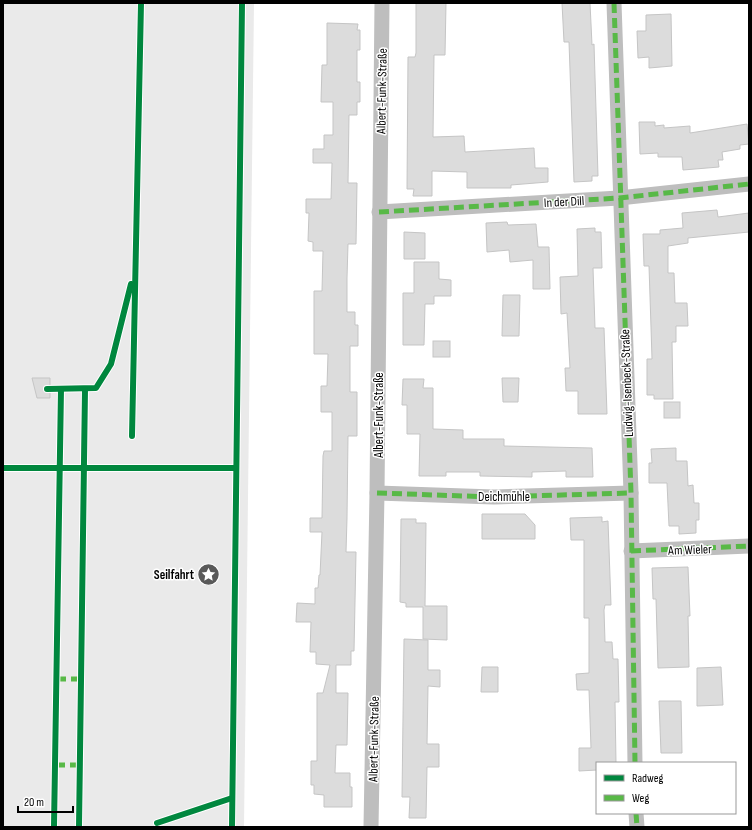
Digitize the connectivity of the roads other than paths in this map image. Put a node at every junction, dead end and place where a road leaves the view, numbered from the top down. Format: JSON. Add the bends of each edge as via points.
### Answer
{"nodes":[{"id":1,"x":382,"y":3,"type":"edge"},
{"id":2,"x":614,"y":3,"type":"edge"},
{"id":3,"x":749,"y":184,"type":"edge"},
{"id":4,"x":620,"y":198,"type":"junction"},
{"id":5,"x":379,"y":212,"type":"junction"},
{"id":6,"x":377,"y":492,"type":"junction"},
{"id":7,"x":631,"y":493,"type":"junction"},
{"id":8,"x":749,"y":546,"type":"edge"},
{"id":9,"x":631,"y":551,"type":"junction"},
{"id":10,"x":635,"y":762,"type":"edge"},
{"id":11,"x":636,"y":814,"type":"edge"},
{"id":12,"x":371,"y":827,"type":"edge"},
{"id":13,"x":637,"y":827,"type":"edge"}],
"edges":[{"from":1,"to":5,"type":"street","name":"Albert-Funk-Straße"},
{"from":2,"to":4,"type":"street","name":"Ludwig-Isenbeck-Straße"},
{"from":3,"to":4,"type":"street","name":"In der Dill"},
{"from":4,"to":5,"type":"street","name":"In der Dill"},
{"from":4,"to":7,"type":"street","name":"Ludwig-Isenbeck-Straße"},
{"from":5,"to":6,"type":"street","name":"Albert-Funk-Straße"},
{"from":6,"to":7,"type":"street","name":"Deichmühle","via":[[494,497]]},
{"from":6,"to":12,"type":"street","name":"Albert-Funk-Straße"},
{"from":7,"to":9,"type":"street","name":"Ludwig-Isenbeck-Straße"},
{"from":8,"to":9,"type":"street","name":"Am Wieler"},
{"from":9,"to":10,"type":"street","name":"Ludwig-Isenbeck-Straße"},
{"from":11,"to":13,"type":"street"}]}
